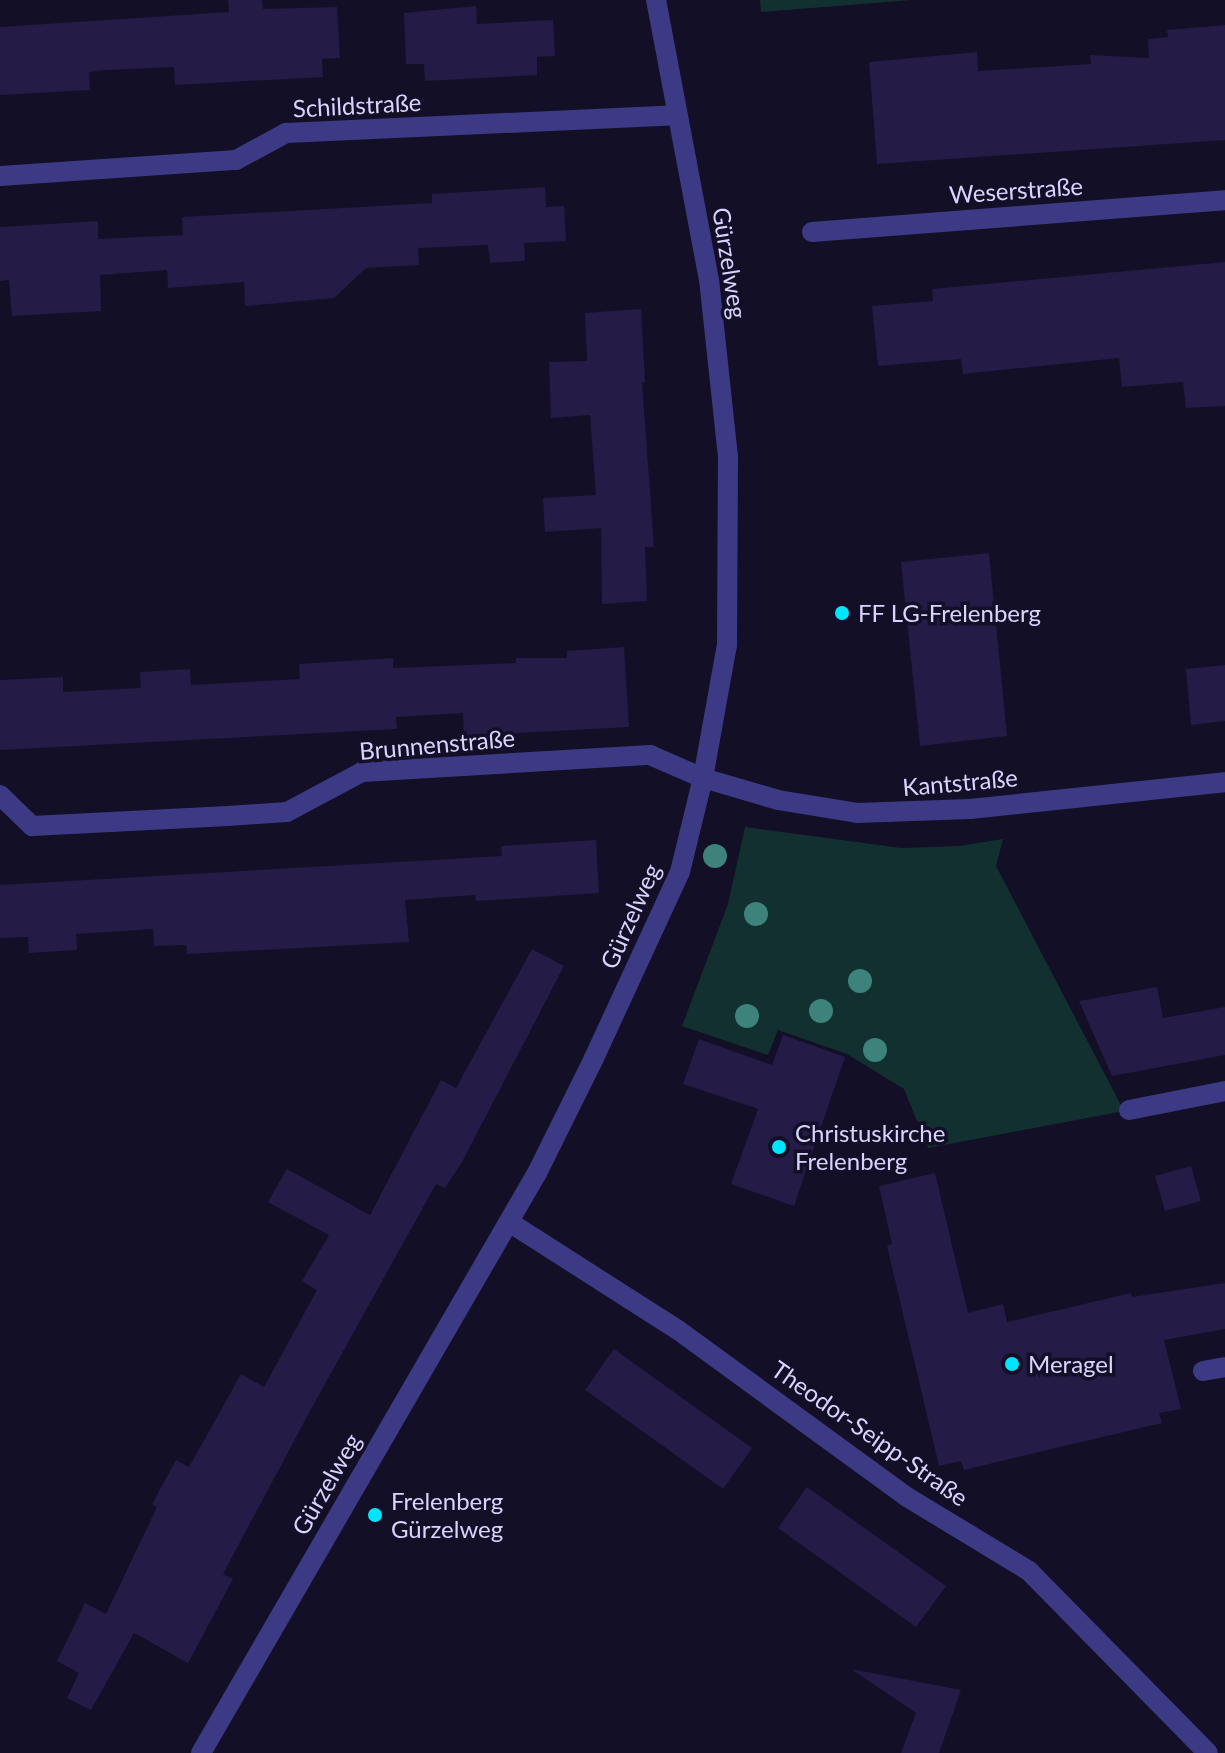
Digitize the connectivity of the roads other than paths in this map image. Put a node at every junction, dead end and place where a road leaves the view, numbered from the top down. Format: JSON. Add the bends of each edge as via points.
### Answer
{"nodes":[{"id":1,"x":656,"y":0,"type":"edge"},
{"id":2,"x":676,"y":115,"type":"junction"},
{"id":3,"x":0,"y":176,"type":"edge"},
{"id":4,"x":1225,"y":200,"type":"edge"},
{"id":5,"x":812,"y":232,"type":"dead end"},
{"id":6,"x":703,"y":778,"type":"junction"},
{"id":7,"x":1225,"y":782,"type":"edge"},
{"id":8,"x":0,"y":795,"type":"edge"},
{"id":9,"x":1225,"y":1091,"type":"edge"},
{"id":10,"x":1129,"y":1110,"type":"dead end"},
{"id":11,"x":509,"y":1222,"type":"junction"},
{"id":12,"x":1225,"y":1367,"type":"edge"},
{"id":13,"x":1203,"y":1371,"type":"dead end"},
{"id":14,"x":201,"y":1753,"type":"edge"},
{"id":15,"x":1208,"y":1753,"type":"edge"}],
"edges":[{"from":1,"to":2,"type":"street","name":"Gürzelweg"},
{"from":2,"to":3,"type":"street","name":"Schildstraße","via":[[286,133],[236,160]]},
{"from":2,"to":6,"type":"street","name":"Gürzelweg","via":[[709,280],[728,457],[727,645]]},
{"from":4,"to":5,"type":"street","name":"Weserstraße"},
{"from":6,"to":7,"type":"street","name":"Kantstraße","via":[[778,800],[857,813],[912,814]]},
{"from":6,"to":8,"type":"street","name":"Brunnenstraße","via":[[650,755],[407,768],[362,772],[287,812],[32,826]]},
{"from":6,"to":11,"type":"street","name":"Gürzelweg","via":[[680,872],[594,1058]]},
{"from":9,"to":10,"type":"street"},
{"from":11,"to":14,"type":"street","name":"Gürzelweg"},
{"from":11,"to":15,"type":"street","name":"Theodor-Seipp-Straße","via":[[678,1330],[907,1497],[1029,1571]]},
{"from":12,"to":13,"type":"street"}]}
